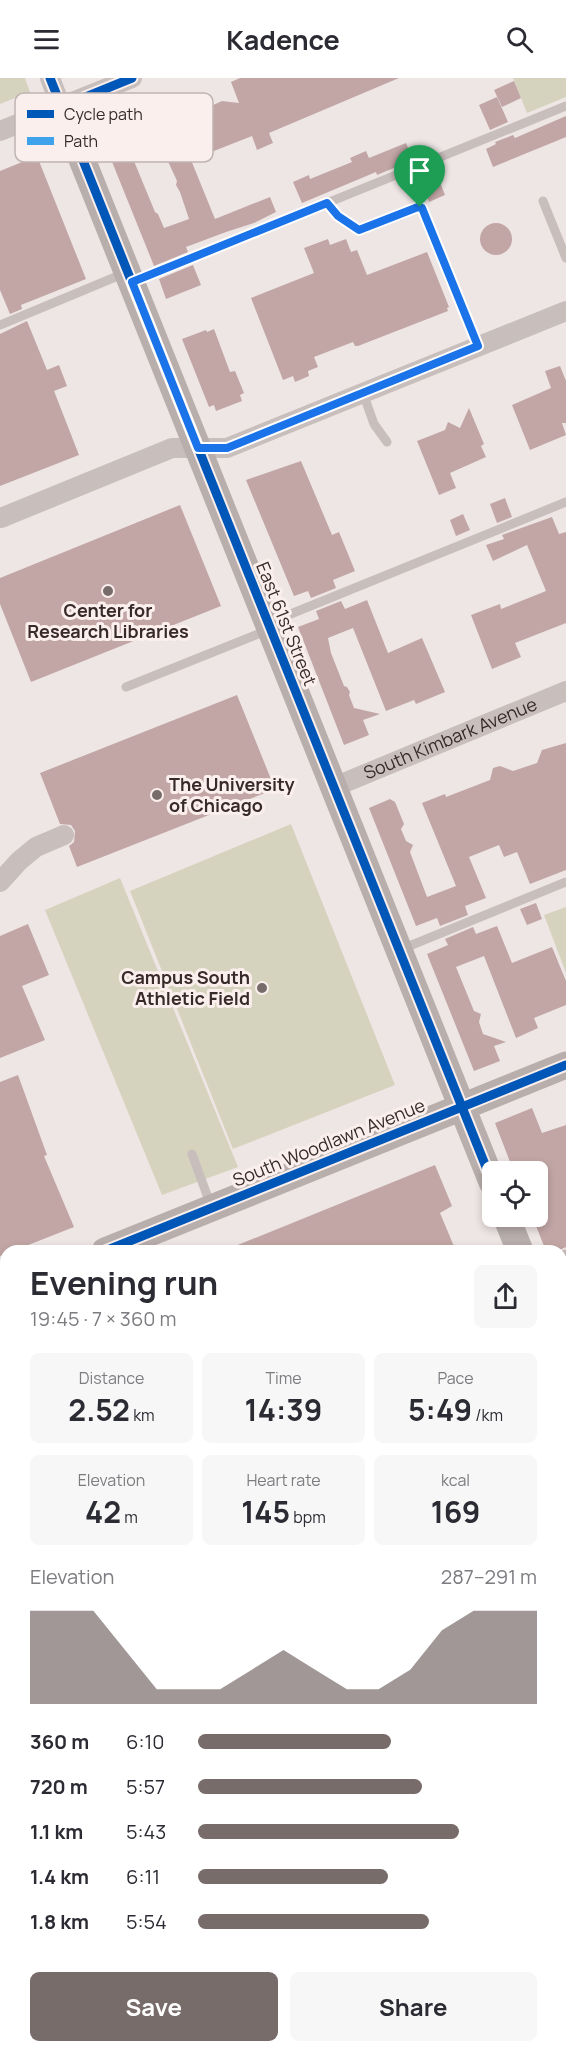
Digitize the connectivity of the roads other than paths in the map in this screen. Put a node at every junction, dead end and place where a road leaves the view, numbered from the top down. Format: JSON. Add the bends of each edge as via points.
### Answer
{"nodes":[{"id":1,"x":50,"y":78,"type":"edge"},
{"id":2,"x":132,"y":78,"type":"edge"},
{"id":3,"x":56,"y":93,"type":"edge"},
{"id":4,"x":95,"y":93,"type":"edge"},
{"id":5,"x":566,"y":106,"type":"edge"},
{"id":6,"x":15,"y":125,"type":"edge"},
{"id":7,"x":0,"y":131,"type":"edge"},
{"id":8,"x":83,"y":162,"type":"edge"},
{"id":9,"x":543,"y":201,"type":"dead end"},
{"id":10,"x":327,"y":203,"type":"junction"},
{"id":11,"x":566,"y":258,"type":"edge"},
{"id":12,"x":130,"y":277,"type":"junction"},
{"id":13,"x":566,"y":311,"type":"edge"},
{"id":14,"x":0,"y":325,"type":"edge"},
{"id":15,"x":478,"y":346,"type":"junction"},
{"id":16,"x":363,"y":393,"type":"junction"},
{"id":17,"x":387,"y":442,"type":"dead end"},
{"id":18,"x":198,"y":448,"type":"junction"},
{"id":19,"x":566,"y":502,"type":"edge"},
{"id":20,"x":1,"y":519,"type":"edge"},
{"id":21,"x":269,"y":626,"type":"junction"},
{"id":22,"x":126,"y":687,"type":"dead end"},
{"id":23,"x":566,"y":691,"type":"edge"},
{"id":24,"x":334,"y":787,"type":"junction"},
{"id":25,"x":64,"y":835,"type":"dead end"},
{"id":26,"x":0,"y":882,"type":"edge"},
{"id":27,"x":566,"y":882,"type":"edge"},
{"id":28,"x":399,"y":950,"type":"junction"},
{"id":29,"x":566,"y":1065,"type":"edge"},
{"id":30,"x":462,"y":1107,"type":"junction"},
{"id":31,"x":192,"y":1154,"type":"dead end"},
{"id":32,"x":484,"y":1161,"type":"edge"},
{"id":33,"x":212,"y":1208,"type":"junction"},
{"id":34,"x":510,"y":1227,"type":"edge"},
{"id":35,"x":120,"y":1245,"type":"edge"},
{"id":36,"x":518,"y":1245,"type":"edge"}],
"edges":[{"from":1,"to":3,"type":"street","name":"East 61st Street"},
{"from":2,"to":4,"type":"street"},
{"from":5,"to":10,"type":"lane"},
{"from":6,"to":7,"type":"street"},
{"from":8,"to":12,"type":"street","name":"East 61st Street"},
{"from":9,"to":11,"type":"lane"},
{"from":10,"to":12,"type":"lane"},
{"from":10,"to":15,"type":"lane","via":[[359,230],[422,208]]},
{"from":12,"to":14,"type":"lane"},
{"from":12,"to":18,"type":"street","name":"East 61st Street"},
{"from":13,"to":15,"type":"street"},
{"from":15,"to":16,"type":"street"},
{"from":16,"to":17,"type":"lane","via":[[374,424]]},
{"from":16,"to":18,"type":"street","via":[[227,448]]},
{"from":18,"to":20,"type":"street","via":[[172,448]]},
{"from":18,"to":21,"type":"street","name":"East 61st Street"},
{"from":19,"to":21,"type":"lane"},
{"from":21,"to":22,"type":"lane"},
{"from":21,"to":24,"type":"street","name":"East 61st Street"},
{"from":23,"to":24,"type":"street","name":"South Kimbark Avenue"},
{"from":24,"to":28,"type":"street","name":"East 61st Street"},
{"from":25,"to":26,"type":"street","via":[[36,847]]},
{"from":27,"to":28,"type":"lane"},
{"from":28,"to":30,"type":"street","name":"East 61st Street"},
{"from":29,"to":30,"type":"street","name":"South Woodlawn Avenue"},
{"from":30,"to":32,"type":"street","name":"East 61st Street"},
{"from":30,"to":33,"type":"street","name":"South Woodlawn Avenue"},
{"from":31,"to":33,"type":"lane"},
{"from":33,"to":35,"type":"street","name":"South Woodlawn Avenue"},
{"from":34,"to":36,"type":"street"}]}
